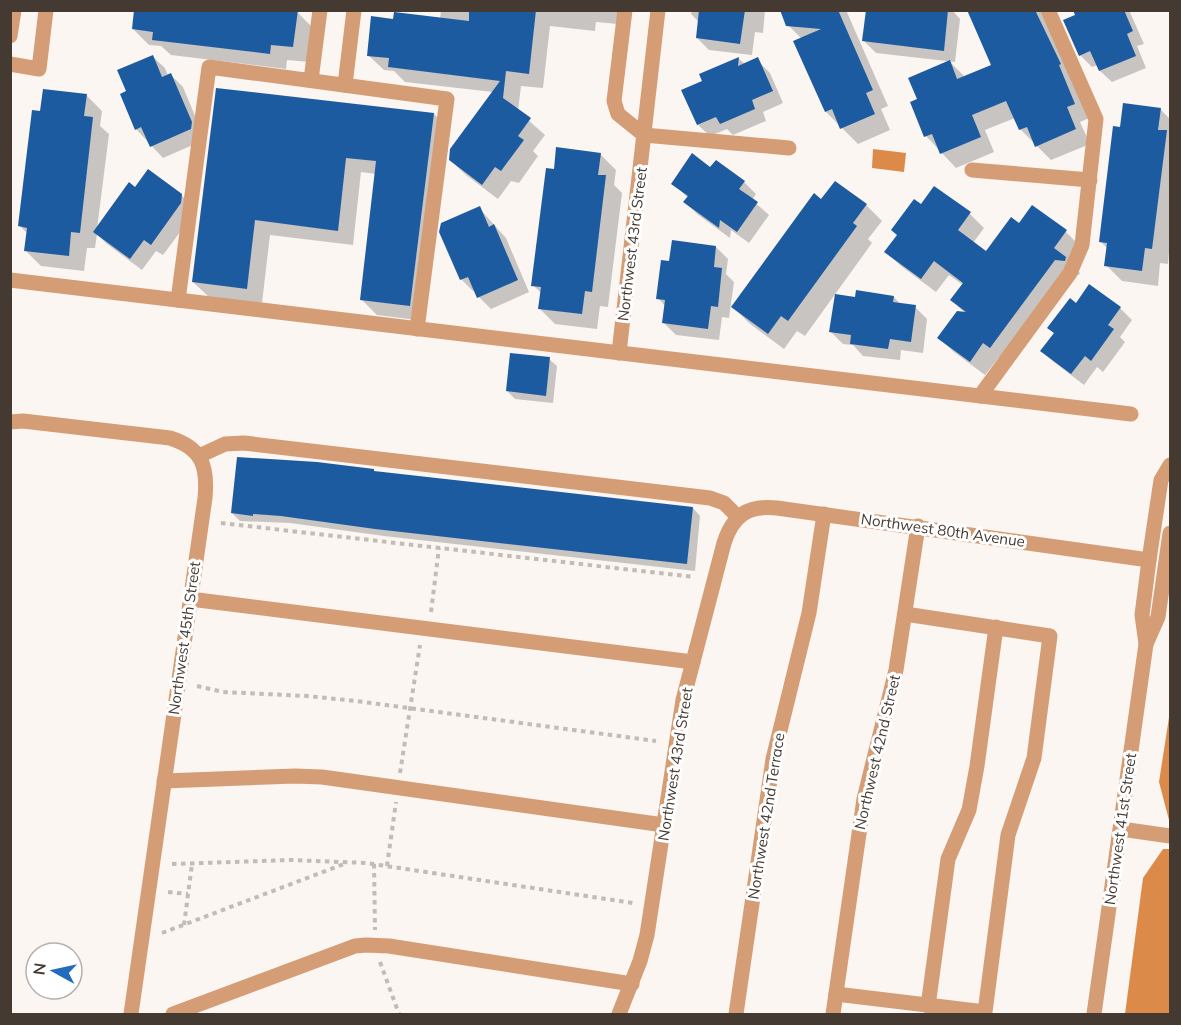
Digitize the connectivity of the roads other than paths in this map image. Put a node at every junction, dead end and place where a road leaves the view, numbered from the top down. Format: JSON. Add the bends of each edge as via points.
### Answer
{"nodes":[{"id":1,"x":14,"y":10,"type":"edge"},
{"id":2,"x":46,"y":10,"type":"edge"},
{"id":3,"x":320,"y":10,"type":"edge"},
{"id":4,"x":354,"y":10,"type":"edge"},
{"id":5,"x":625,"y":10,"type":"edge"},
{"id":6,"x":657,"y":10,"type":"edge"},
{"id":7,"x":1048,"y":10,"type":"edge"},
{"id":8,"x":10,"y":36,"type":"edge"},
{"id":9,"x":10,"y":64,"type":"edge"},
{"id":10,"x":311,"y":80,"type":"junction"},
{"id":11,"x":345,"y":85,"type":"junction"},
{"id":12,"x":644,"y":135,"type":"junction"},
{"id":13,"x":789,"y":148,"type":"dead end"},
{"id":14,"x":972,"y":170,"type":"dead end"},
{"id":15,"x":1090,"y":180,"type":"junction"},
{"id":16,"x":10,"y":280,"type":"edge"},
{"id":17,"x":178,"y":300,"type":"junction"},
{"id":18,"x":417,"y":329,"type":"junction"},
{"id":19,"x":619,"y":353,"type":"junction"},
{"id":20,"x":980,"y":396,"type":"junction"},
{"id":21,"x":1131,"y":414,"type":"dead end"},
{"id":22,"x":10,"y":422,"type":"edge"},
{"id":23,"x":199,"y":456,"type":"junction"},
{"id":24,"x":1170,"y":465,"type":"edge"},
{"id":25,"x":824,"y":514,"type":"junction"},
{"id":26,"x":738,"y":517,"type":"junction"},
{"id":27,"x":918,"y":526,"type":"junction"},
{"id":28,"x":1170,"y":533,"type":"edge"},
{"id":29,"x":1149,"y":560,"type":"junction"},
{"id":30,"x":190,"y":599,"type":"junction"},
{"id":31,"x":905,"y":614,"type":"junction"},
{"id":32,"x":996,"y":627,"type":"junction"},
{"id":33,"x":1146,"y":644,"type":"junction"},
{"id":34,"x":693,"y":662,"type":"junction"},
{"id":35,"x":164,"y":781,"type":"junction"},
{"id":36,"x":664,"y":825,"type":"junction"},
{"id":37,"x":1121,"y":829,"type":"junction"},
{"id":38,"x":1165,"y":835,"type":"edge"},
{"id":39,"x":632,"y":984,"type":"junction"},
{"id":40,"x":836,"y":993,"type":"junction"},
{"id":41,"x":928,"y":1006,"type":"junction"},
{"id":42,"x":131,"y":1014,"type":"edge"},
{"id":43,"x":173,"y":1014,"type":"edge"},
{"id":44,"x":619,"y":1014,"type":"edge"},
{"id":45,"x":736,"y":1014,"type":"edge"},
{"id":46,"x":833,"y":1014,"type":"edge"},
{"id":47,"x":1094,"y":1014,"type":"edge"}],
"edges":[{"from":1,"to":8,"type":"street"},
{"from":2,"to":9,"type":"street","via":[[39,69]]},
{"from":3,"to":10,"type":"street"},
{"from":4,"to":11,"type":"street"},
{"from":5,"to":12,"type":"street","via":[[614,101],[618,114]]},
{"from":6,"to":12,"type":"street","name":"Northwest 43rd Street"},
{"from":7,"to":15,"type":"street","via":[[1096,119]]},
{"from":10,"to":11,"type":"street"},
{"from":10,"to":17,"type":"street","via":[[209,67]]},
{"from":11,"to":18,"type":"street","via":[[447,99]]},
{"from":12,"to":13,"type":"street"},
{"from":12,"to":19,"type":"street","name":"Northwest 43rd Street"},
{"from":14,"to":15,"type":"street"},
{"from":15,"to":20,"type":"street","via":[[1082,245],[1070,273]]},
{"from":16,"to":17,"type":"street"},
{"from":17,"to":18,"type":"street"},
{"from":18,"to":19,"type":"street"},
{"from":19,"to":20,"type":"street"},
{"from":20,"to":21,"type":"street"},
{"from":22,"to":23,"type":"street","via":[[170,438],[185,443]]},
{"from":23,"to":26,"type":"street","via":[[225,444],[244,443],[710,498],[724,503]]},
{"from":23,"to":30,"type":"street","name":"Northwest 45th Street","via":[[206,486]]},
{"from":24,"to":29,"type":"street","name":"Northwest 41st Street","via":[[1161,480]]},
{"from":25,"to":26,"type":"street","name":"Northwest 80th Avenue","via":[[760,507]]},
{"from":25,"to":27,"type":"street","name":"Northwest 80th Avenue"},
{"from":25,"to":45,"type":"street","name":"Northwest 42nd Terrace","via":[[809,613],[773,759]]},
{"from":26,"to":34,"type":"street","name":"Northwest 43rd Street","via":[[724,543]]},
{"from":27,"to":29,"type":"street","name":"Northwest 80th Avenue"},
{"from":27,"to":31,"type":"street","name":"Northwest 42nd Street"},
{"from":28,"to":33,"type":"street","name":"Northwest 41st Street","via":[[1158,617]]},
{"from":29,"to":33,"type":"street","name":"Northwest 41st Street","via":[[1142,615]]},
{"from":30,"to":34,"type":"street"},
{"from":30,"to":35,"type":"street","name":"Northwest 45th Street"},
{"from":31,"to":32,"type":"street"},
{"from":31,"to":40,"type":"street","name":"Northwest 42nd Street","via":[[896,669],[866,789]]},
{"from":32,"to":41,"type":"street","via":[[969,810],[948,859]]},
{"from":32,"to":41,"type":"street","via":[[1050,636],[1034,758],[1008,835],[985,1012]]},
{"from":33,"to":37,"type":"street","name":"Northwest 41st Street"},
{"from":34,"to":36,"type":"street","name":"Northwest 43rd Street","via":[[680,716]]},
{"from":35,"to":36,"type":"street","via":[[322,777]]},
{"from":35,"to":42,"type":"street","name":"Northwest 45th Street"},
{"from":36,"to":39,"type":"street","name":"Northwest 43rd Street","via":[[647,935]]},
{"from":37,"to":38,"type":"street"},
{"from":37,"to":47,"type":"street","name":"Northwest 41st Street"},
{"from":39,"to":43,"type":"street","via":[[366,945]]},
{"from":39,"to":44,"type":"street","name":"Northwest 43rd Street"},
{"from":40,"to":41,"type":"street"},
{"from":40,"to":46,"type":"street","name":"Northwest 42nd Street"}]}
